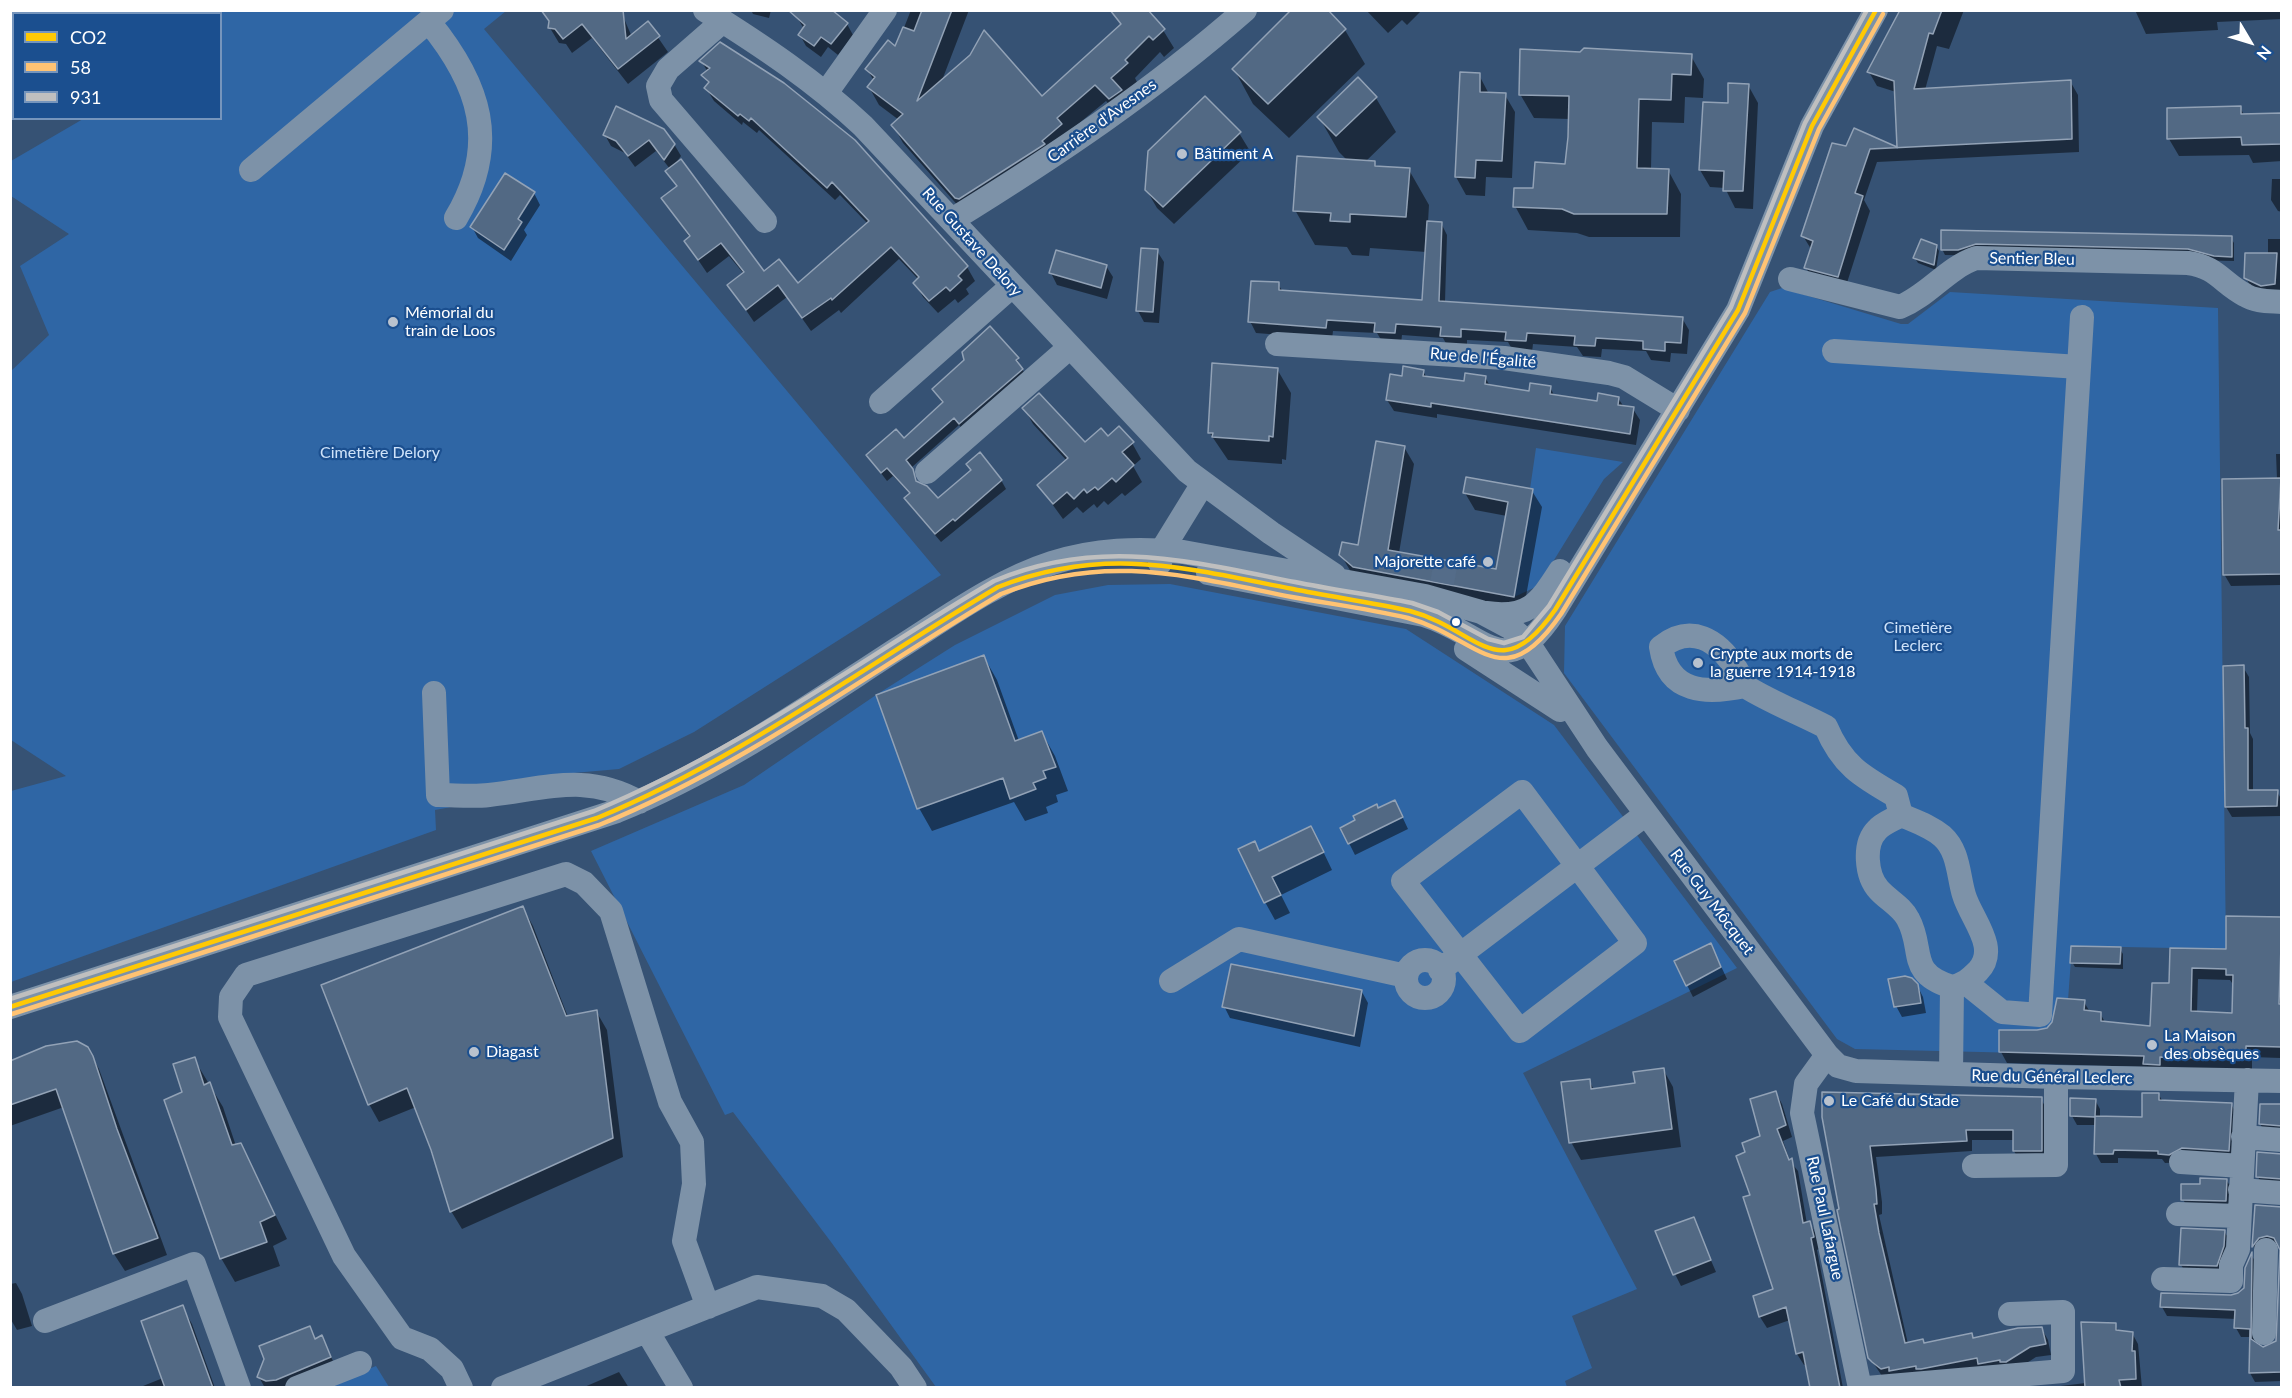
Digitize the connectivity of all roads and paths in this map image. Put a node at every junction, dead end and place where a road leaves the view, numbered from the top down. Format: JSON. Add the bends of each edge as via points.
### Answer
{"nodes":[{"id":1,"x":885,"y":10,"type":"edge"},
{"id":2,"x":1245,"y":10,"type":"edge"},
{"id":3,"x":1876,"y":10,"type":"edge"},
{"id":4,"x":435,"y":16,"type":"edge"},
{"id":5,"x":714,"y":16,"type":"edge"},
{"id":6,"x":826,"y":93,"type":"junction"},
{"id":7,"x":251,"y":170,"type":"dead end"},
{"id":8,"x":456,"y":218,"type":"dead end"},
{"id":9,"x":952,"y":220,"type":"junction"},
{"id":10,"x":765,"y":221,"type":"dead end"},
{"id":11,"x":1790,"y":279,"type":"dead end"},
{"id":12,"x":1011,"y":286,"type":"junction"},
{"id":13,"x":2282,"y":302,"type":"edge"},
{"id":14,"x":2082,"y":316,"type":"dead end"},
{"id":15,"x":1277,"y":344,"type":"dead end"},
{"id":16,"x":1069,"y":348,"type":"junction"},
{"id":17,"x":1834,"y":351,"type":"dead end"},
{"id":18,"x":2079,"y":367,"type":"junction"},
{"id":19,"x":881,"y":402,"type":"dead end"},
{"id":20,"x":1678,"y":410,"type":"junction"},
{"id":21,"x":1638,"y":468,"type":"junction"},
{"id":22,"x":927,"y":472,"type":"dead end"},
{"id":23,"x":1203,"y":485,"type":"junction"},
{"id":24,"x":1162,"y":558,"type":"junction"},
{"id":25,"x":1343,"y":581,"type":"junction"},
{"id":26,"x":1387,"y":607,"type":"junction"},
{"id":27,"x":1481,"y":612,"type":"junction"},
{"id":28,"x":1528,"y":643,"type":"junction"},
{"id":29,"x":1739,"y":683,"type":"dead end"},
{"id":30,"x":435,"y":693,"type":"dead end"},
{"id":31,"x":1560,"y":710,"type":"junction"},
{"id":32,"x":1597,"y":748,"type":"junction"},
{"id":33,"x":639,"y":802,"type":"junction"},
{"id":34,"x":1646,"y":814,"type":"junction"},
{"id":35,"x":1901,"y":815,"type":"junction"},
{"id":36,"x":1577,"y":866,"type":"junction"},
{"id":37,"x":1461,"y":954,"type":"junction"},
{"id":38,"x":1171,"y":981,"type":"dead end"},
{"id":39,"x":1959,"y":985,"type":"junction"},
{"id":40,"x":10,"y":1006,"type":"edge"},
{"id":41,"x":1827,"y":1055,"type":"junction"},
{"id":42,"x":1951,"y":1074,"type":"junction"},
{"id":43,"x":2056,"y":1077,"type":"junction"},
{"id":44,"x":2247,"y":1080,"type":"junction"},
{"id":45,"x":2282,"y":1081,"type":"edge"},
{"id":46,"x":2243,"y":1137,"type":"junction"},
{"id":47,"x":2282,"y":1140,"type":"edge"},
{"id":48,"x":2181,"y":1161,"type":"dead end"},
{"id":49,"x":1974,"y":1166,"type":"dead end"},
{"id":50,"x":2241,"y":1166,"type":"junction"},
{"id":51,"x":2240,"y":1191,"type":"junction"},
{"id":52,"x":2282,"y":1193,"type":"edge"},
{"id":53,"x":2178,"y":1214,"type":"dead end"},
{"id":54,"x":2240,"y":1216,"type":"junction"},
{"id":55,"x":2238,"y":1249,"type":"junction"},
{"id":56,"x":2274,"y":1250,"type":"edge"},
{"id":57,"x":2163,"y":1279,"type":"dead end"},
{"id":58,"x":700,"y":1310,"type":"junction"},
{"id":59,"x":2010,"y":1314,"type":"dead end"},
{"id":60,"x":45,"y":1321,"type":"dead end"},
{"id":61,"x":647,"y":1331,"type":"junction"},
{"id":62,"x":2264,"y":1333,"type":"dead end"},
{"id":63,"x":360,"y":1363,"type":"dead end"},
{"id":64,"x":239,"y":1388,"type":"edge"},
{"id":65,"x":297,"y":1388,"type":"edge"},
{"id":66,"x":461,"y":1388,"type":"edge"},
{"id":67,"x":503,"y":1388,"type":"edge"},
{"id":68,"x":681,"y":1388,"type":"edge"},
{"id":69,"x":915,"y":1388,"type":"edge"},
{"id":70,"x":1860,"y":1388,"type":"edge"},
{"id":71,"x":1867,"y":1388,"type":"edge"}],
"edges":[{"from":1,"to":6,"type":"street"},
{"from":2,"to":9,"type":"street","name":"Carrière d'Avesnes","via":[[1090,132]]},
{"from":3,"to":20,"type":"street","via":[[1812,126],[1745,297]]},
{"from":4,"to":7,"type":"street"},
{"from":4,"to":8,"type":"street","via":[[474,96],[481,126],[476,177]]},
{"from":5,"to":6,"type":"street","name":"Rue Gustave Delory"},
{"from":5,"to":10,"type":"street","name":"Rue Gustave Delory","via":[[668,69],[658,86],[661,100]]},
{"from":6,"to":9,"type":"street","name":"Rue Gustave Delory","via":[[890,152]]},
{"from":9,"to":12,"type":"street","name":"Rue Gustave Delory"},
{"from":11,"to":13,"type":"street","name":"Sentier Bleu","via":[[1900,307],[1913,302],[1964,262],[1976,258],[2188,263],[2217,272],[2244,295],[2259,301]]},
{"from":12,"to":16,"type":"street","name":"Rue Gustave Delory"},
{"from":12,"to":19,"type":"street"},
{"from":14,"to":18,"type":"street"},
{"from":15,"to":20,"type":"street","name":"Rue de l'Égalité","via":[[1504,358],[1609,373],[1624,377]]},
{"from":16,"to":22,"type":"street"},
{"from":16,"to":23,"type":"street","name":"Rue Gustave Delory"},
{"from":17,"to":18,"type":"street"},
{"from":18,"to":39,"type":"street","via":[[2040,1015],[2002,1012]]},
{"from":20,"to":21,"type":"street"},
{"from":21,"to":27,"type":"street","via":[[1611,490],[1545,596],[1530,610],[1508,614]]},
{"from":21,"to":28,"type":"street"},
{"from":23,"to":24,"type":"street"},
{"from":23,"to":25,"type":"street","name":"Rue Gustave Delory"},
{"from":24,"to":25,"type":"street"},
{"from":24,"to":26,"type":"street","via":[[1200,571]]},
{"from":24,"to":33,"type":"street","via":[[1127,549],[1087,554],[1023,575],[953,613],[729,756]]},
{"from":25,"to":27,"type":"street","via":[[1441,591]]},
{"from":26,"to":28,"type":"street","via":[[1433,618],[1497,650],[1514,651]]},
{"from":26,"to":31,"type":"street","via":[[1432,627]]},
{"from":27,"to":28,"type":"street","via":[[1511,628]]},
{"from":28,"to":31,"type":"street","name":"Rue Guy Môcquet","via":[[1534,670]]},
{"from":28,"to":32,"type":"street","name":"Rue Guy Môcquet"},
{"from":29,"to":35,"type":"street","via":[[1826,727],[1848,765],[1896,796]]},
{"from":30,"to":33,"type":"street","via":[[438,795],[488,795],[556,784],[591,784],[620,791]]},
{"from":31,"to":32,"type":"street","name":"Rue Guy Môcquet"},
{"from":32,"to":34,"type":"street","name":"Rue Guy Môcquet"},
{"from":33,"to":40,"type":"street"},
{"from":34,"to":36,"type":"street"},
{"from":34,"to":41,"type":"street","name":"Rue Guy Môcquet"},
{"from":35,"to":39,"type":"street","via":[[1943,837],[1954,854],[1969,910],[1985,940],[1984,964]]},
{"from":35,"to":39,"type":"street","via":[[1875,831],[1868,850],[1872,883],[1908,918],[1916,957],[1929,977]]},
{"from":36,"to":37,"type":"street"},
{"from":36,"to":37,"type":"street","via":[[1522,792],[1413,874],[1404,881]]},
{"from":36,"to":37,"type":"street","via":[[1635,943],[1520,1031]]},
{"from":37,"to":38,"type":"street","via":[[1440,970],[1435,963],[1423,961],[1412,966],[1406,976],[1239,939]]},
{"from":39,"to":42,"type":"street"},
{"from":41,"to":42,"type":"street","name":"Rue du Général Leclerc","via":[[1849,1070]]},
{"from":41,"to":70,"type":"street","name":"Rue Paul Lafargue","via":[[1806,1084],[1802,1113]]},
{"from":42,"to":43,"type":"street","name":"Rue du Général Leclerc"},
{"from":43,"to":44,"type":"street","name":"Rue du Général Leclerc"},
{"from":43,"to":49,"type":"street","via":[[2056,1165]]},
{"from":44,"to":45,"type":"street","name":"Rue du Général Leclerc"},
{"from":44,"to":46,"type":"street"},
{"from":46,"to":47,"type":"street"},
{"from":46,"to":50,"type":"street"},
{"from":48,"to":50,"type":"street"},
{"from":50,"to":51,"type":"street"},
{"from":51,"to":52,"type":"street"},
{"from":51,"to":54,"type":"street"},
{"from":53,"to":54,"type":"street"},
{"from":54,"to":55,"type":"street"},
{"from":55,"to":56,"type":"street"},
{"from":55,"to":57,"type":"street","via":[[2231,1265],[2231,1281]]},
{"from":56,"to":62,"type":"street"},
{"from":58,"to":61,"type":"street"},
{"from":58,"to":66,"type":"street","via":[[684,1241],[694,1184],[692,1142],[670,1102],[611,910],[584,882],[566,874],[246,975],[231,997],[230,1017],[344,1256],[402,1338],[430,1349],[452,1369]]},
{"from":58,"to":69,"type":"street","via":[[757,1287],[822,1296],[846,1310],[901,1367]]},
{"from":59,"to":71,"type":"street","via":[[2063,1312],[2063,1371]]},
{"from":60,"to":64,"type":"street","via":[[194,1264]]},
{"from":61,"to":67,"type":"street"},
{"from":61,"to":68,"type":"street"},
{"from":63,"to":65,"type":"street"}]}
